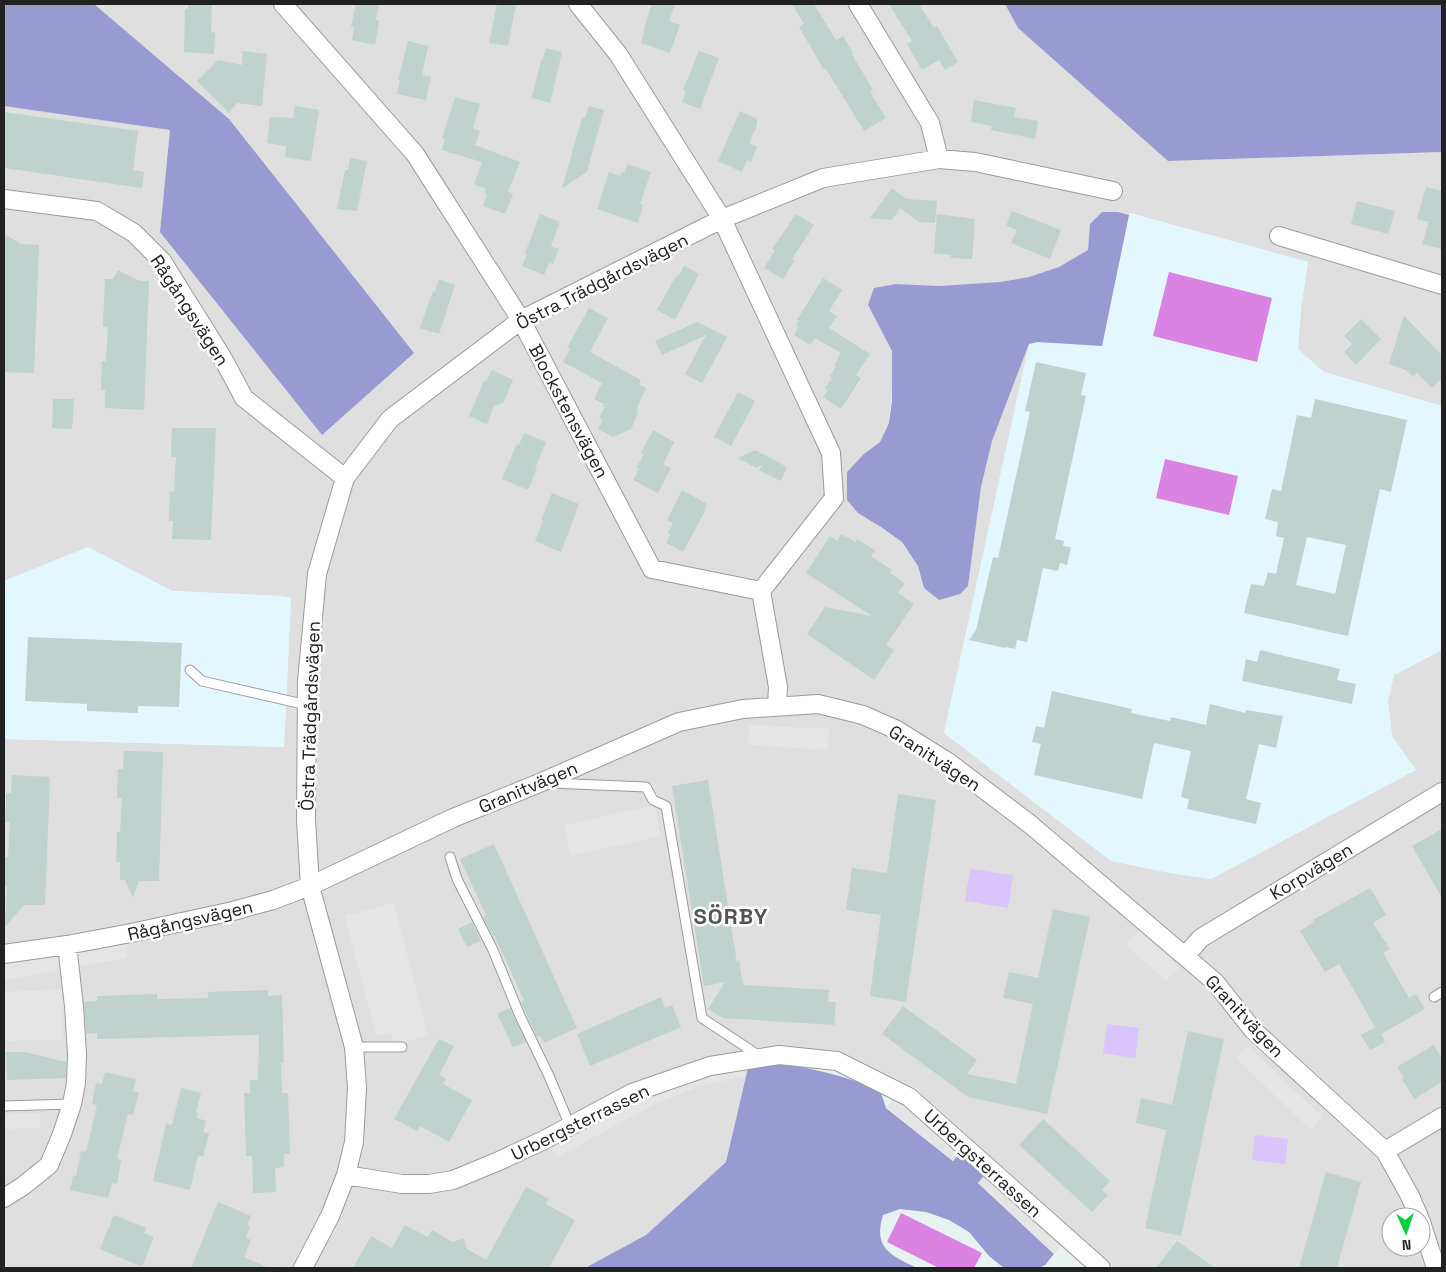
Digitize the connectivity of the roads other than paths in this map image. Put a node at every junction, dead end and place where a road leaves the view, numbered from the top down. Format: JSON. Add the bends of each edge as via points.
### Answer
{"nodes":[{"id":1,"x":283,"y":4,"type":"edge"},
{"id":2,"x":578,"y":4,"type":"edge"},
{"id":3,"x":858,"y":4,"type":"edge"},
{"id":4,"x":938,"y":159,"type":"junction"},
{"id":5,"x":1113,"y":191,"type":"dead end"},
{"id":6,"x":4,"y":199,"type":"edge"},
{"id":7,"x":722,"y":219,"type":"junction"},
{"id":8,"x":1279,"y":236,"type":"dead end"},
{"id":9,"x":1442,"y":285,"type":"edge"},
{"id":10,"x":521,"y":320,"type":"junction"},
{"id":11,"x":345,"y":478,"type":"junction"},
{"id":12,"x":761,"y":591,"type":"junction"},
{"id":13,"x":190,"y":670,"type":"dead end"},
{"id":14,"x":307,"y":705,"type":"junction"},
{"id":15,"x":777,"y":706,"type":"junction"},
{"id":16,"x":542,"y":782,"type":"junction"},
{"id":17,"x":1442,"y":792,"type":"edge"},
{"id":18,"x":450,"y":857,"type":"dead end"},
{"id":19,"x":310,"y":886,"type":"junction"},
{"id":20,"x":67,"y":945,"type":"junction"},
{"id":21,"x":4,"y":954,"type":"edge"},
{"id":22,"x":1185,"y":956,"type":"junction"},
{"id":23,"x":354,"y":1047,"type":"junction"},
{"id":24,"x":402,"y":1047,"type":"dead end"},
{"id":25,"x":761,"y":1057,"type":"junction"},
{"id":26,"x":72,"y":1104,"type":"junction"},
{"id":27,"x":4,"y":1106,"type":"edge"},
{"id":28,"x":1442,"y":1117,"type":"edge"},
{"id":29,"x":570,"y":1126,"type":"junction"},
{"id":30,"x":1385,"y":1151,"type":"junction"},
{"id":31,"x":346,"y":1175,"type":"junction"},
{"id":32,"x":4,"y":1198,"type":"edge"},
{"id":33,"x":1415,"y":1207,"type":"edge"},
{"id":34,"x":1431,"y":1253,"type":"edge"},
{"id":35,"x":303,"y":1268,"type":"edge"},
{"id":36,"x":1101,"y":1268,"type":"edge"},
{"id":37,"x":1436,"y":1268,"type":"edge"}],
"edges":[{"from":1,"to":10,"type":"street","name":"Blockstensvägen","via":[[415,154]]},
{"from":2,"to":7,"type":"street","via":[[618,54]]},
{"from":3,"to":4,"type":"street","via":[[930,123]]},
{"from":4,"to":5,"type":"street","name":"Östra Trädgårdsvägen","via":[[975,162]]},
{"from":4,"to":7,"type":"street","name":"Östra Trädgårdsvägen","via":[[822,178]]},
{"from":6,"to":11,"type":"street","name":"Rågångsvägen","via":[[97,210],[134,233],[162,261],[244,398]]},
{"from":7,"to":10,"type":"street","name":"Östra Trädgårdsvägen"},
{"from":7,"to":12,"type":"street","via":[[831,453],[834,498]]},
{"from":8,"to":9,"type":"street"},
{"from":10,"to":11,"type":"street","name":"Östra Trädgårdsvägen","via":[[390,419]]},
{"from":10,"to":12,"type":"street","name":"Blockstensvägen","via":[[652,570]]},
{"from":11,"to":14,"type":"street","name":"Östra Trädgårdsvägen","via":[[317,574]]},
{"from":12,"to":15,"type":"street","via":[[778,687]]},
{"from":13,"to":14,"type":"lane","via":[[202,681]]},
{"from":14,"to":19,"type":"street","name":"Östra Trädgårdsvägen","via":[[306,820]]},
{"from":15,"to":16,"type":"street","name":"Granitvägen","via":[[743,709],[679,722]]},
{"from":15,"to":22,"type":"street","name":"Granitvägen","via":[[818,704],[863,715],[897,730],[948,762],[1031,824]]},
{"from":16,"to":19,"type":"street","name":"Granitvägen","via":[[453,818]]},
{"from":16,"to":25,"type":"lane","via":[[646,787],[653,800],[666,806],[702,1018]]},
{"from":17,"to":22,"type":"street","name":"Korpvägen","via":[[1202,938]]},
{"from":18,"to":29,"type":"lane","via":[[457,879],[493,950]]},
{"from":19,"to":20,"type":"street","name":"Rågångsvägen","via":[[233,911]]},
{"from":19,"to":23,"type":"street","name":"Östra Trädgårdsvägen"},
{"from":20,"to":21,"type":"street","name":"Rågångsvägen"},
{"from":20,"to":26,"type":"street","via":[[77,1054]]},
{"from":22,"to":30,"type":"street","name":"Granitvägen","via":[[1215,982],[1253,1030]]},
{"from":23,"to":24,"type":"lane"},
{"from":23,"to":31,"type":"street","name":"Östra Trädgårdsvägen","via":[[357,1088],[355,1133]]},
{"from":25,"to":29,"type":"street","name":"Urbergsterrassen","via":[[710,1066],[632,1093]]},
{"from":25,"to":36,"type":"street","name":"Urbergsterrassen","via":[[779,1055],[837,1061],[909,1097]]},
{"from":26,"to":27,"type":"lane"},
{"from":26,"to":32,"type":"street","via":[[49,1165]]},
{"from":28,"to":30,"type":"street"},
{"from":29,"to":31,"type":"street","name":"Urbergsterrassen","via":[[453,1180],[402,1184]]},
{"from":30,"to":33,"type":"street","name":"Granitvägen"},
{"from":31,"to":35,"type":"street","name":"Östra Trädgårdsvägen","via":[[330,1216]]},
{"from":34,"to":37,"type":"street"}]}
